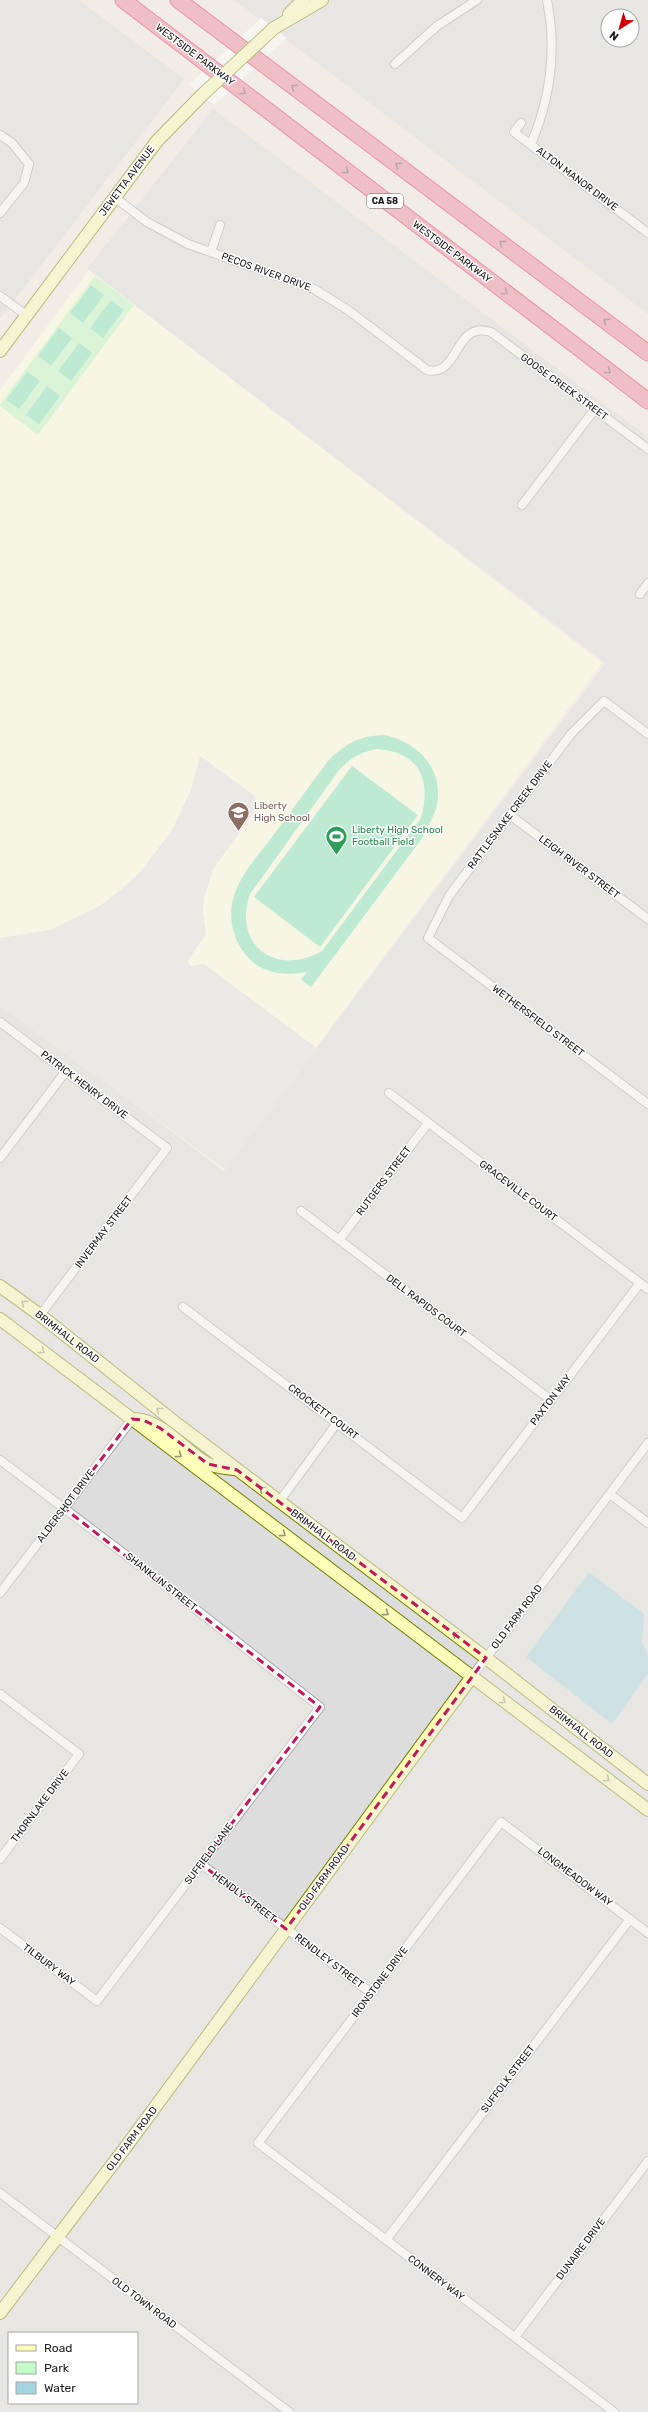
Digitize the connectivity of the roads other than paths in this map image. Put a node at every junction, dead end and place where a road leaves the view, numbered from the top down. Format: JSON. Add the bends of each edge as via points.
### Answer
{"nodes":[{"id":1,"x":123,"y":0,"type":"edge"},
{"id":2,"x":178,"y":0,"type":"edge"},
{"id":3,"x":304,"y":0,"type":"edge"},
{"id":4,"x":322,"y":0,"type":"edge"},
{"id":5,"x":477,"y":0,"type":"edge"},
{"id":6,"x":548,"y":0,"type":"edge"},
{"id":7,"x":274,"y":28,"type":"junction"},
{"id":8,"x":394,"y":64,"type":"dead end"},
{"id":9,"x":521,"y":123,"type":"dead end"},
{"id":10,"x":0,"y":135,"type":"edge"},
{"id":11,"x":531,"y":144,"type":"junction"},
{"id":12,"x":114,"y":197,"type":"junction"},
{"id":13,"x":0,"y":213,"type":"edge"},
{"id":14,"x":220,"y":225,"type":"dead end"},
{"id":15,"x":648,"y":233,"type":"edge"},
{"id":16,"x":211,"y":252,"type":"junction"},
{"id":17,"x":0,"y":296,"type":"edge"},
{"id":18,"x":26,"y":316,"type":"junction"},
{"id":19,"x":478,"y":331,"type":"joint"},
{"id":20,"x":0,"y":351,"type":"edge"},
{"id":21,"x":648,"y":353,"type":"edge"},
{"id":22,"x":648,"y":401,"type":"edge"},
{"id":23,"x":595,"y":409,"type":"junction"},
{"id":24,"x":648,"y":449,"type":"edge"},
{"id":25,"x":522,"y":505,"type":"dead end"},
{"id":26,"x":648,"y":583,"type":"edge"},
{"id":27,"x":640,"y":594,"type":"dead end"},
{"id":28,"x":648,"y":734,"type":"edge"},
{"id":29,"x":510,"y":815,"type":"junction"},
{"id":30,"x":648,"y":919,"type":"edge"},
{"id":31,"x":428,"y":938,"type":"joint"},
{"id":32,"x":0,"y":1022,"type":"edge"},
{"id":33,"x":66,"y":1071,"type":"junction"},
{"id":34,"x":389,"y":1093,"type":"dead end"},
{"id":35,"x":648,"y":1104,"type":"edge"},
{"id":36,"x":428,"y":1122,"type":"junction"},
{"id":37,"x":167,"y":1148,"type":"joint"},
{"id":38,"x":0,"y":1158,"type":"edge"},
{"id":39,"x":301,"y":1211,"type":"dead end"},
{"id":40,"x":339,"y":1240,"type":"junction"},
{"id":41,"x":640,"y":1283,"type":"junction"},
{"id":42,"x":0,"y":1286,"type":"edge"},
{"id":43,"x":648,"y":1289,"type":"edge"},
{"id":44,"x":183,"y":1307,"type":"dead end"},
{"id":45,"x":40,"y":1315,"type":"junction"},
{"id":46,"x":0,"y":1319,"type":"edge"},
{"id":47,"x":551,"y":1400,"type":"junction"},
{"id":48,"x":132,"y":1419,"type":"junction"},
{"id":49,"x":337,"y":1423,"type":"junction"},
{"id":50,"x":648,"y":1442,"type":"edge"},
{"id":51,"x":0,"y":1460,"type":"edge"},
{"id":52,"x":237,"y":1470,"type":"junction"},
{"id":53,"x":610,"y":1494,"type":"junction"},
{"id":54,"x":280,"y":1502,"type":"junction"},
{"id":55,"x":64,"y":1508,"type":"junction"},
{"id":56,"x":462,"y":1518,"type":"joint"},
{"id":57,"x":648,"y":1523,"type":"edge"},
{"id":58,"x":0,"y":1593,"type":"edge"},
{"id":59,"x":486,"y":1658,"type":"junction"},
{"id":60,"x":471,"y":1678,"type":"junction"},
{"id":61,"x":0,"y":1694,"type":"edge"},
{"id":62,"x":320,"y":1707,"type":"joint"},
{"id":63,"x":648,"y":1784,"type":"edge"},
{"id":64,"x":648,"y":1810,"type":"edge"},
{"id":65,"x":501,"y":1822,"type":"joint"},
{"id":66,"x":0,"y":1859,"type":"edge"},
{"id":67,"x":201,"y":1864,"type":"junction"},
{"id":68,"x":630,"y":1919,"type":"junction"},
{"id":69,"x":0,"y":1928,"type":"edge"},
{"id":70,"x":286,"y":1929,"type":"junction"},
{"id":71,"x":648,"y":1933,"type":"edge"},
{"id":72,"x":371,"y":1993,"type":"junction"},
{"id":73,"x":97,"y":2001,"type":"joint"},
{"id":74,"x":258,"y":2143,"type":"joint"},
{"id":75,"x":648,"y":2161,"type":"edge"},
{"id":76,"x":0,"y":2193,"type":"edge"},
{"id":77,"x":58,"y":2237,"type":"junction"},
{"id":78,"x":386,"y":2240,"type":"junction"},
{"id":79,"x":0,"y":2313,"type":"edge"},
{"id":80,"x":515,"y":2337,"type":"junction"},
{"id":81,"x":289,"y":2412,"type":"edge"},
{"id":82,"x":614,"y":2412,"type":"edge"}],
"edges":[{"from":1,"to":22,"type":"highway","name":"WESTSIDE PARKWAY","number":"CA 58","one_way":true},
{"from":21,"to":2,"type":"highway","one_way":true},
{"from":3,"to":7,"type":"street","name":"JEWETTA AVENUE"},
{"from":4,"to":7,"type":"street","name":"JEWETTA AVENUE"},
{"from":5,"to":8,"type":"street","via":[[437,26]]},
{"from":6,"to":11,"type":"street","via":[[553,34],[551,81],[544,112]]},
{"from":7,"to":12,"type":"street","name":"JEWETTA AVENUE","bridge":true,"via":[[202,95],[157,142]]},
{"from":9,"to":11,"type":"street","name":"ALTON MANOR DRIVE","via":[[514,132]]},
{"from":10,"to":13,"type":"street","via":[[12,142],[29,164],[24,183]]},
{"from":11,"to":15,"type":"street","name":"ALTON MANOR DRIVE"},
{"from":12,"to":16,"type":"street","name":"PECOS RIVER DRIVE","via":[[167,234]]},
{"from":12,"to":18,"type":"street","name":"JEWETTA AVENUE"},
{"from":14,"to":16,"type":"street"},
{"from":16,"to":19,"type":"street","name":"PECOS RIVER DRIVE","via":[[314,290],[348,310],[420,367],[432,372],[446,366],[465,337]]},
{"from":17,"to":18,"type":"street"},
{"from":18,"to":20,"type":"street","name":"JEWETTA AVENUE"},
{"from":19,"to":23,"type":"street","name":"GOOSE CREEK STREET","via":[[484,330],[496,336]]},
{"from":23,"to":24,"type":"street","name":"GOOSE CREEK STREET"},
{"from":23,"to":25,"type":"street"},
{"from":26,"to":27,"type":"street"},
{"from":28,"to":29,"type":"street","name":"RATTLESNAKE CREEK DRIVE","via":[[604,701],[570,734]]},
{"from":29,"to":30,"type":"street","name":"LEIGH RIVER STREET"},
{"from":29,"to":31,"type":"street","name":"RATTLESNAKE CREEK DRIVE","via":[[449,896]]},
{"from":31,"to":35,"type":"street","name":"WETHERSFIELD STREET"},
{"from":32,"to":33,"type":"street","name":"PATRICK HENRY DRIVE"},
{"from":33,"to":37,"type":"street","name":"PATRICK HENRY DRIVE"},
{"from":33,"to":38,"type":"street"},
{"from":34,"to":36,"type":"street","name":"GRACEVILLE COURT"},
{"from":36,"to":40,"type":"street","name":"RUTGERS STREET"},
{"from":36,"to":41,"type":"street","name":"GRACEVILLE COURT"},
{"from":37,"to":45,"type":"street","name":"INVERMAY STREET"},
{"from":39,"to":40,"type":"street","name":"DELL RAPIDS COURT"},
{"from":40,"to":47,"type":"street","name":"DELL RAPIDS COURT"},
{"from":41,"to":43,"type":"street","name":"GRACEVILLE COURT"},
{"from":41,"to":47,"type":"street","name":"PAXTON WAY"},
{"from":45,"to":42,"type":"street","name":"BRIMHALL ROAD","one_way":true},
{"from":44,"to":49,"type":"street","name":"CROCKETT COURT"},
{"from":52,"to":45,"type":"street","name":"BRIMHALL ROAD","one_way":true},
{"from":46,"to":48,"type":"street","one_way":true},
{"from":47,"to":56,"type":"street","name":"PAXTON WAY"},
{"from":48,"to":52,"type":"street","via":[[144,1420],[160,1428],[208,1464]]},
{"from":48,"to":55,"type":"street","name":"ALDERSHOT DRIVE"},
{"from":48,"to":60,"type":"street","one_way":true},
{"from":49,"to":54,"type":"street"},
{"from":49,"to":56,"type":"street","name":"CROCKETT COURT"},
{"from":50,"to":53,"type":"street","name":"OLD FARM ROAD"},
{"from":51,"to":55,"type":"street","name":"SHANKLIN STREET"},
{"from":54,"to":52,"type":"street","name":"BRIMHALL ROAD","one_way":true},
{"from":53,"to":57,"type":"street"},
{"from":53,"to":59,"type":"street","name":"OLD FARM ROAD"},
{"from":59,"to":54,"type":"street","name":"BRIMHALL ROAD","one_way":true},
{"from":55,"to":58,"type":"street","name":"ALDERSHOT DRIVE"},
{"from":55,"to":62,"type":"street","name":"SHANKLIN STREET"},
{"from":59,"to":60,"type":"street","name":"OLD FARM ROAD"},
{"from":59,"to":63,"type":"street","name":"BRIMHALL ROAD"},
{"from":60,"to":64,"type":"street","one_way":true},
{"from":60,"to":70,"type":"street","name":"OLD FARM ROAD"},
{"from":61,"to":66,"type":"street","name":"THORNLAKE DRIVE","via":[[79,1754]]},
{"from":62,"to":67,"type":"street","name":"SUFFIELD LANE"},
{"from":65,"to":68,"type":"street","name":"LONGMEADOW WAY"},
{"from":65,"to":72,"type":"street","name":"IRONSTONE DRIVE"},
{"from":67,"to":70,"type":"street","name":"HENDLY STREET"},
{"from":67,"to":73,"type":"street","name":"SUFFIELD LANE"},
{"from":68,"to":71,"type":"street","name":"LONGMEADOW WAY"},
{"from":68,"to":78,"type":"street","name":"SUFFOLK STREET"},
{"from":69,"to":73,"type":"street","name":"TILBURY WAY"},
{"from":70,"to":72,"type":"street","name":"RENDLEY STREET"},
{"from":70,"to":77,"type":"street","name":"OLD FARM ROAD"},
{"from":72,"to":74,"type":"street","name":"IRONSTONE DRIVE"},
{"from":74,"to":78,"type":"street","name":"CONNERY WAY"},
{"from":75,"to":80,"type":"street","name":"DUNAIRE DRIVE"},
{"from":76,"to":77,"type":"street","name":"OLD TOWN ROAD"},
{"from":77,"to":79,"type":"street","name":"OLD FARM ROAD"},
{"from":77,"to":81,"type":"street","name":"OLD TOWN ROAD"},
{"from":78,"to":80,"type":"street","name":"CONNERY WAY"},
{"from":80,"to":82,"type":"street","name":"CONNERY WAY"}]}
